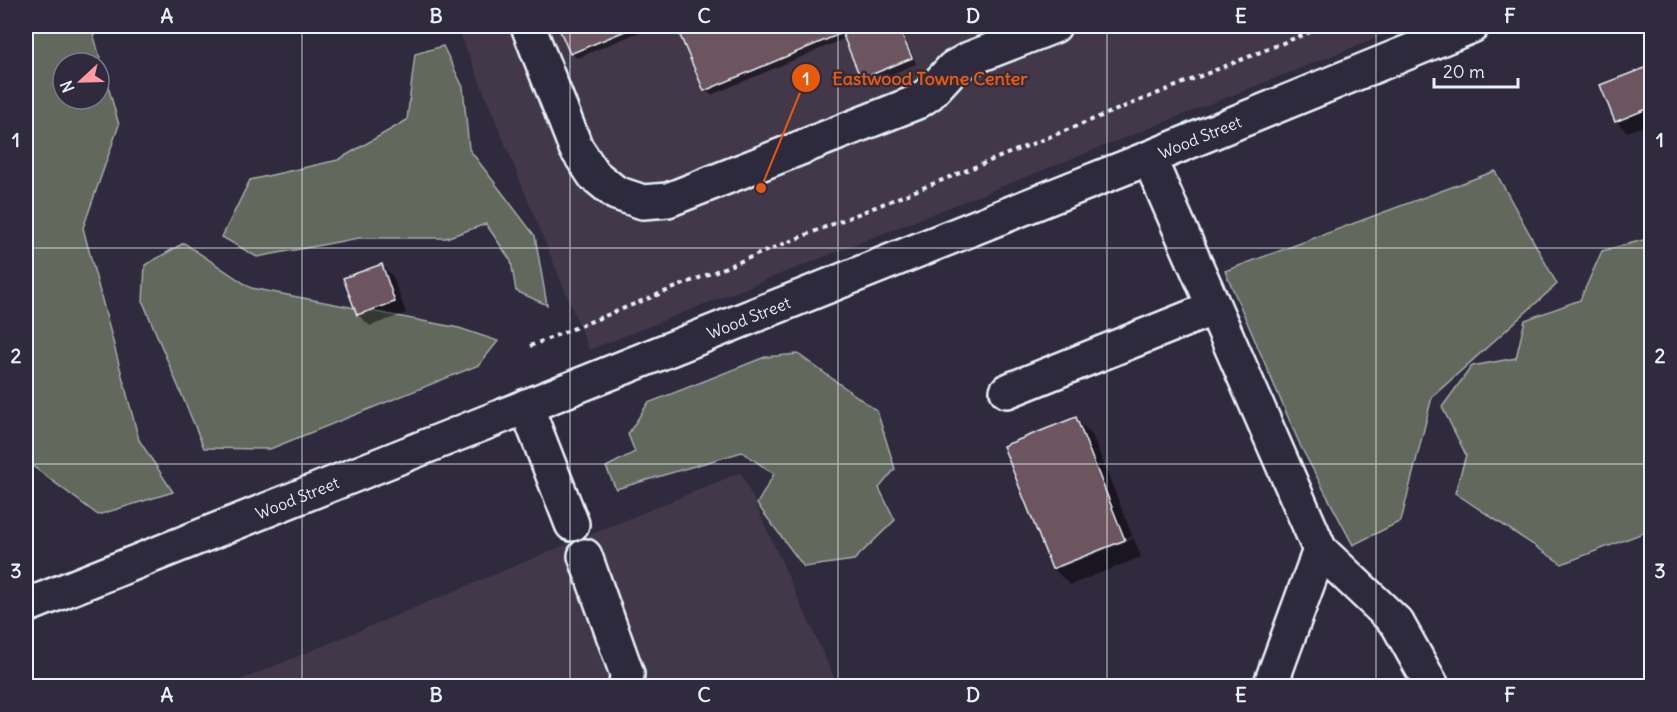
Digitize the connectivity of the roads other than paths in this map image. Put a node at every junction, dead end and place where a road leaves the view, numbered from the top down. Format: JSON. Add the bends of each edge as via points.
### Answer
{"nodes":[{"id":1,"x":528,"y":26,"type":"edge"},
{"id":2,"x":1054,"y":26,"type":"edge"},
{"id":3,"x":1472,"y":26,"type":"edge"},
{"id":4,"x":1149,"y":158,"type":"junction"},
{"id":5,"x":1214,"y":308,"type":"junction"},
{"id":6,"x":1007,"y":391,"type":"dead end"},
{"id":7,"x":526,"y":406,"type":"junction"},
{"id":8,"x":572,"y":524,"type":"dead end"},
{"id":9,"x":1320,"y":550,"type":"junction"},
{"id":10,"x":585,"y":556,"type":"dead end"},
{"id":11,"x":26,"y":606,"type":"edge"},
{"id":12,"x":626,"y":687,"type":"edge"},
{"id":13,"x":1270,"y":687,"type":"edge"},
{"id":14,"x":1432,"y":687,"type":"edge"}],
"edges":[{"from":1,"to":2,"type":"street","via":[[576,148],[594,175],[616,193],[643,202],[668,200],[917,102],[969,59]]},
{"from":3,"to":4,"type":"street","name":"Wood Street"},
{"from":4,"to":5,"type":"street"},
{"from":4,"to":7,"type":"street","name":"Wood Street"},
{"from":5,"to":6,"type":"street"},
{"from":5,"to":9,"type":"street"},
{"from":7,"to":8,"type":"street"},
{"from":7,"to":11,"type":"street","name":"Wood Street"},
{"from":9,"to":13,"type":"street"},
{"from":9,"to":14,"type":"street","via":[[1397,623]]},
{"from":10,"to":12,"type":"street","via":[[627,674]]}]}
